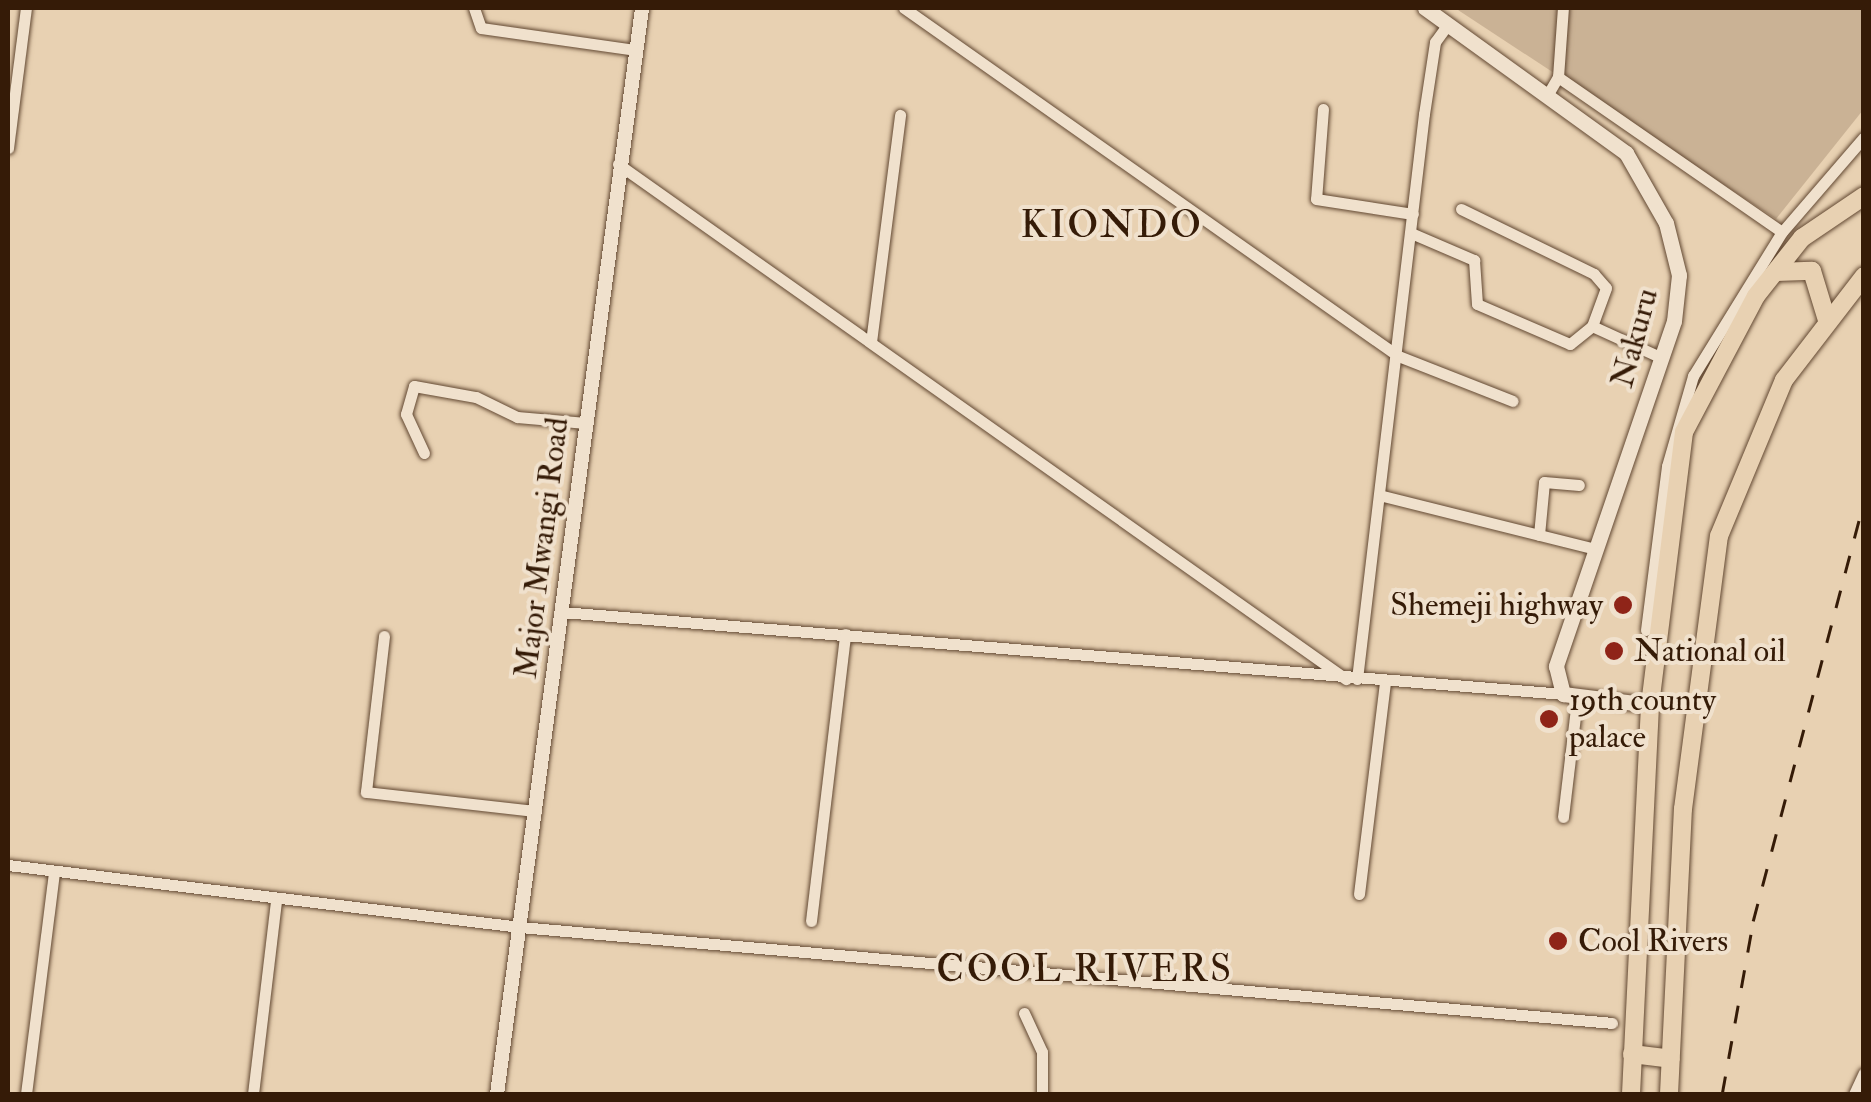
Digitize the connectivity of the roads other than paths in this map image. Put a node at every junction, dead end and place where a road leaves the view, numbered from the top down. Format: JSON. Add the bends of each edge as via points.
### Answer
{"nodes":[{"id":1,"x":26,"y":8,"type":"edge"},
{"id":2,"x":474,"y":8,"type":"edge"},
{"id":3,"x":642,"y":8,"type":"edge"},
{"id":4,"x":904,"y":8,"type":"edge"},
{"id":5,"x":1425,"y":8,"type":"edge"},
{"id":6,"x":1563,"y":8,"type":"edge"},
{"id":7,"x":1448,"y":24,"type":"junction"},
{"id":8,"x":636,"y":50,"type":"junction"},
{"id":9,"x":1558,"y":77,"type":"junction"},
{"id":10,"x":1548,"y":94,"type":"junction"},
{"id":11,"x":1323,"y":109,"type":"dead end"},
{"id":12,"x":900,"y":114,"type":"dead end"},
{"id":13,"x":1864,"y":136,"type":"edge"},
{"id":14,"x":8,"y":148,"type":"edge"},
{"id":15,"x":618,"y":164,"type":"junction"},
{"id":16,"x":1864,"y":196,"type":"edge"},
{"id":17,"x":1461,"y":209,"type":"dead end"},
{"id":18,"x":1413,"y":214,"type":"junction"},
{"id":19,"x":1411,"y":232,"type":"junction"},
{"id":20,"x":1782,"y":232,"type":"junction"},
{"id":21,"x":1776,"y":272,"type":"junction"},
{"id":22,"x":1864,"y":276,"type":"edge"},
{"id":23,"x":1827,"y":320,"type":"junction"},
{"id":24,"x":1592,"y":326,"type":"junction"},
{"id":25,"x":871,"y":342,"type":"junction"},
{"id":26,"x":1398,"y":356,"type":"junction"},
{"id":27,"x":1662,"y":358,"type":"junction"},
{"id":28,"x":1513,"y":400,"type":"dead end"},
{"id":29,"x":586,"y":423,"type":"junction"},
{"id":30,"x":424,"y":453,"type":"dead end"},
{"id":31,"x":1579,"y":485,"type":"dead end"},
{"id":32,"x":1383,"y":496,"type":"junction"},
{"id":33,"x":1539,"y":535,"type":"junction"},
{"id":34,"x":1595,"y":549,"type":"junction"},
{"id":35,"x":562,"y":612,"type":"junction"},
{"id":36,"x":1646,"y":630,"type":"dead end"},
{"id":37,"x":845,"y":634,"type":"junction"},
{"id":38,"x":384,"y":636,"type":"dead end"},
{"id":39,"x":1351,"y":679,"type":"junction"},
{"id":40,"x":1385,"y":682,"type":"junction"},
{"id":41,"x":1570,"y":696,"type":"junction"},
{"id":42,"x":1650,"y":705,"type":"junction"},
{"id":43,"x":536,"y":811,"type":"junction"},
{"id":44,"x":1563,"y":817,"type":"dead end"},
{"id":45,"x":8,"y":865,"type":"edge"},
{"id":46,"x":54,"y":872,"type":"junction"},
{"id":47,"x":1359,"y":894,"type":"dead end"},
{"id":48,"x":276,"y":902,"type":"junction"},
{"id":49,"x":811,"y":921,"type":"dead end"},
{"id":50,"x":520,"y":926,"type":"junction"},
{"id":51,"x":1024,"y":1013,"type":"dead end"},
{"id":52,"x":1612,"y":1023,"type":"dead end"},
{"id":53,"x":1632,"y":1054,"type":"junction"},
{"id":54,"x":1672,"y":1059,"type":"junction"},
{"id":55,"x":1864,"y":1073,"type":"edge"},
{"id":56,"x":26,"y":1094,"type":"edge"},
{"id":57,"x":252,"y":1094,"type":"edge"},
{"id":58,"x":497,"y":1094,"type":"edge"},
{"id":59,"x":1042,"y":1094,"type":"edge"},
{"id":60,"x":1630,"y":1094,"type":"edge"},
{"id":61,"x":1669,"y":1094,"type":"edge"},
{"id":62,"x":1854,"y":1094,"type":"edge"}],
"edges":[{"from":1,"to":14,"type":"street"},
{"from":2,"to":8,"type":"street","via":[[481,28]]},
{"from":3,"to":8,"type":"street","name":"Major Mwangi Road"},
{"from":4,"to":26,"type":"street"},
{"from":5,"to":7,"type":"main road","name":"Nakuru"},
{"from":6,"to":9,"type":"street"},
{"from":7,"to":10,"type":"main road","name":"Nakuru"},
{"from":7,"to":18,"type":"street","via":[[1435,42]]},
{"from":8,"to":15,"type":"street","name":"Major Mwangi Road"},
{"from":9,"to":10,"type":"street"},
{"from":9,"to":20,"type":"street"},
{"from":10,"to":27,"type":"main road","name":"Nakuru","via":[[1626,153],[1656,192],[1679,275]]},
{"from":11,"to":18,"type":"street","via":[[1316,199]]},
{"from":12,"to":25,"type":"street"},
{"from":13,"to":20,"type":"street"},
{"from":15,"to":25,"type":"street"},
{"from":15,"to":29,"type":"street","name":"Major Mwangi Road"},
{"from":16,"to":21,"type":"highway","via":[[1802,238]]},
{"from":17,"to":24,"type":"street","via":[[1594,274],[1606,288]]},
{"from":18,"to":19,"type":"street"},
{"from":19,"to":24,"type":"street","via":[[1474,260],[1477,304],[1570,344]]},
{"from":19,"to":26,"type":"street"},
{"from":20,"to":36,"type":"street","via":[[1694,376],[1668,466]]},
{"from":21,"to":23,"type":"highway","via":[[1812,270]]},
{"from":21,"to":42,"type":"highway","via":[[1728,338],[1684,432]]},
{"from":22,"to":23,"type":"highway"},
{"from":23,"to":54,"type":"highway","via":[[1754,440],[1712,566],[1683,808]]},
{"from":24,"to":27,"type":"street"},
{"from":25,"to":39,"type":"street"},
{"from":26,"to":28,"type":"street"},
{"from":26,"to":32,"type":"street"},
{"from":27,"to":34,"type":"main road","name":"Nakuru"},
{"from":29,"to":30,"type":"street","via":[[517,417],[476,396],[414,386],[406,414]]},
{"from":29,"to":35,"type":"street","name":"Major Mwangi Road"},
{"from":31,"to":33,"type":"street","via":[[1544,482]]},
{"from":32,"to":33,"type":"street"},
{"from":32,"to":39,"type":"street"},
{"from":33,"to":34,"type":"street"},
{"from":34,"to":41,"type":"main road","name":"Nakuru","via":[[1560,641]]},
{"from":35,"to":37,"type":"street"},
{"from":35,"to":43,"type":"street","name":"Major Mwangi Road"},
{"from":37,"to":39,"type":"street"},
{"from":37,"to":49,"type":"street"},
{"from":38,"to":43,"type":"street","via":[[366,792]]},
{"from":39,"to":40,"type":"street"},
{"from":40,"to":41,"type":"street"},
{"from":40,"to":47,"type":"street"},
{"from":41,"to":42,"type":"main road"},
{"from":41,"to":44,"type":"street"},
{"from":42,"to":53,"type":"highway"},
{"from":43,"to":50,"type":"street","name":"Major Mwangi Road"},
{"from":45,"to":46,"type":"street"},
{"from":46,"to":48,"type":"street"},
{"from":46,"to":56,"type":"street"},
{"from":48,"to":50,"type":"street"},
{"from":48,"to":57,"type":"street"},
{"from":50,"to":52,"type":"street"},
{"from":50,"to":58,"type":"street","name":"Major Mwangi Road"},
{"from":51,"to":59,"type":"street","via":[[1042,1052]]},
{"from":53,"to":54,"type":"highway"},
{"from":53,"to":60,"type":"highway"},
{"from":54,"to":61,"type":"highway"},
{"from":55,"to":62,"type":"street"}]}
